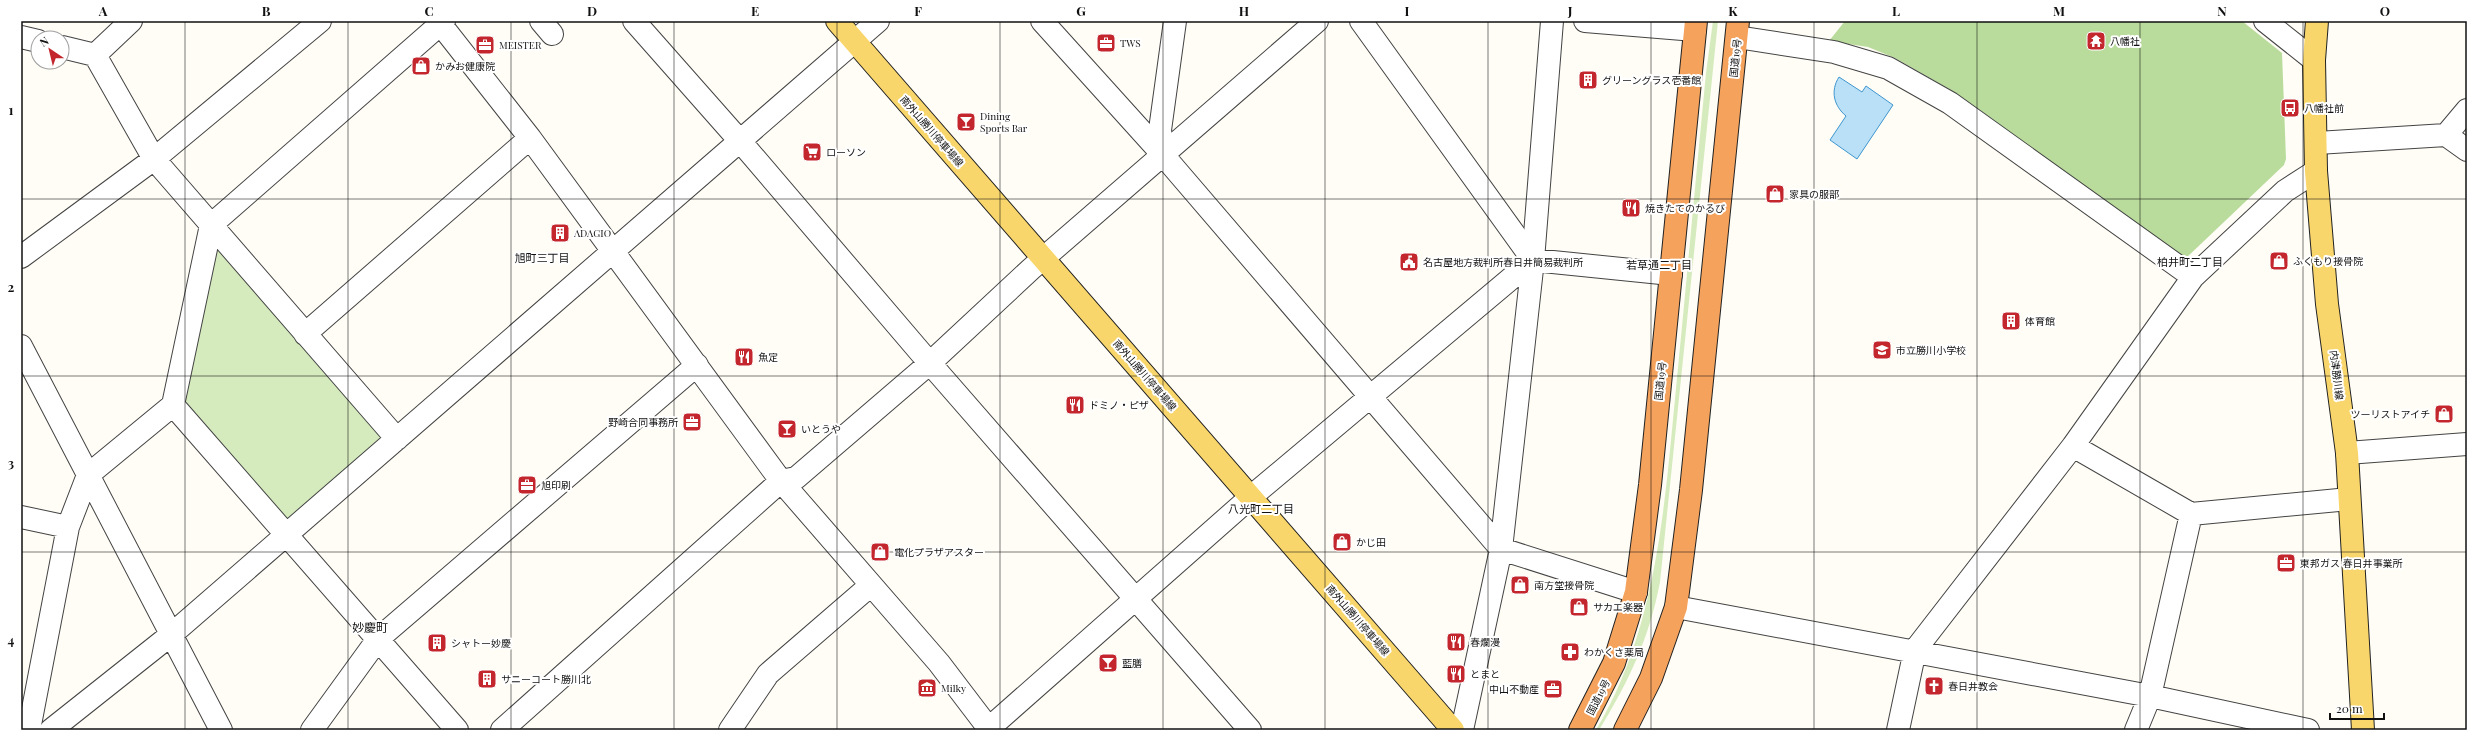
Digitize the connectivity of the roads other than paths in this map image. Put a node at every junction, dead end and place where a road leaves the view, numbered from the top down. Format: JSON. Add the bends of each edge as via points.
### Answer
{"nodes":[{"id":1,"x":131,"y":21,"type":"edge"},
{"id":2,"x":320,"y":21,"type":"edge"},
{"id":3,"x":634,"y":21,"type":"edge"},
{"id":4,"x":837,"y":21,"type":"edge"},
{"id":5,"x":878,"y":21,"type":"edge"},
{"id":6,"x":1042,"y":21,"type":"edge"},
{"id":7,"x":1176,"y":21,"type":"edge"},
{"id":8,"x":1317,"y":21,"type":"edge"},
{"id":9,"x":1361,"y":21,"type":"edge"},
{"id":10,"x":1552,"y":21,"type":"edge"},
{"id":11,"x":1585,"y":21,"type":"edge"},
{"id":12,"x":2265,"y":21,"type":"edge"},
{"id":13,"x":2317,"y":21,"type":"edge"},
{"id":14,"x":441,"y":22,"type":"edge"},
{"id":15,"x":1695,"y":26,"type":"edge"},
{"id":16,"x":1738,"y":29,"type":"edge"},
{"id":17,"x":854,"y":41,"type":"junction"},
{"id":18,"x":70,"y":49,"type":"edge"},
{"id":19,"x":95,"y":55,"type":"junction"},
{"id":20,"x":2314,"y":60,"type":"junction"},
{"id":21,"x":2467,"y":110,"type":"edge"},
{"id":22,"x":2446,"y":135,"type":"junction"},
{"id":23,"x":530,"y":138,"type":"junction"},
{"id":24,"x":740,"y":141,"type":"junction"},
{"id":25,"x":2317,"y":143,"type":"junction"},
{"id":26,"x":2467,"y":150,"type":"edge"},
{"id":27,"x":1162,"y":156,"type":"junction"},
{"id":28,"x":154,"y":159,"type":"junction"},
{"id":29,"x":2316,"y":171,"type":"junction"},
{"id":30,"x":211,"y":225,"type":"junction"},
{"id":31,"x":614,"y":252,"type":"junction"},
{"id":32,"x":21,"y":257,"type":"edge"},
{"id":33,"x":1043,"y":259,"type":"junction"},
{"id":34,"x":1533,"y":260,"type":"junction"},
{"id":35,"x":1671,"y":274,"type":"junction"},
{"id":36,"x":2193,"y":277,"type":"junction"},
{"id":37,"x":305,"y":334,"type":"junction"},
{"id":38,"x":21,"y":346,"type":"edge"},
{"id":39,"x":930,"y":362,"type":"junction"},
{"id":40,"x":696,"y":365,"type":"junction"},
{"id":41,"x":1369,"y":396,"type":"junction"},
{"id":42,"x":174,"y":405,"type":"junction"},
{"id":43,"x":397,"y":440,"type":"junction"},
{"id":44,"x":2467,"y":444,"type":"edge"},
{"id":45,"x":2074,"y":446,"type":"junction"},
{"id":46,"x":2347,"y":453,"type":"junction"},
{"id":47,"x":88,"y":475,"type":"junction"},
{"id":48,"x":781,"y":482,"type":"junction"},
{"id":49,"x":1252,"y":496,"type":"junction"},
{"id":50,"x":2349,"y":499,"type":"junction"},
{"id":51,"x":2191,"y":514,"type":"junction"},
{"id":52,"x":21,"y":517,"type":"edge"},
{"id":53,"x":68,"y":527,"type":"junction"},
{"id":54,"x":286,"y":536,"type":"junction"},
{"id":55,"x":1501,"y":549,"type":"junction"},
{"id":56,"x":871,"y":585,"type":"junction"},
{"id":57,"x":1636,"y":592,"type":"junction"},
{"id":58,"x":1135,"y":599,"type":"junction"},
{"id":59,"x":1676,"y":607,"type":"junction"},
{"id":60,"x":172,"y":634,"type":"junction"},
{"id":61,"x":378,"y":639,"type":"junction"},
{"id":62,"x":1915,"y":650,"type":"junction"},
{"id":63,"x":2150,"y":696,"type":"junction"},
{"id":64,"x":62,"y":726,"type":"edge"},
{"id":65,"x":29,"y":730,"type":"edge"},
{"id":66,"x":221,"y":730,"type":"edge"},
{"id":67,"x":312,"y":730,"type":"edge"},
{"id":68,"x":457,"y":730,"type":"edge"},
{"id":69,"x":502,"y":730,"type":"edge"},
{"id":70,"x":730,"y":730,"type":"edge"},
{"id":71,"x":989,"y":730,"type":"edge"},
{"id":72,"x":1250,"y":730,"type":"edge"},
{"id":73,"x":1453,"y":730,"type":"edge"},
{"id":74,"x":1462,"y":730,"type":"edge"},
{"id":75,"x":1580,"y":730,"type":"edge"},
{"id":76,"x":1625,"y":730,"type":"edge"},
{"id":77,"x":1898,"y":730,"type":"edge"},
{"id":78,"x":2136,"y":730,"type":"edge"},
{"id":79,"x":2308,"y":730,"type":"edge"},
{"id":80,"x":2363,"y":730,"type":"edge"}],
"edges":[{"from":1,"to":19,"type":"street"},
{"from":2,"to":28,"type":"street"},
{"from":3,"to":24,"type":"street"},
{"from":4,"to":17,"type":"main road","name":"南外山勝川停車場線"},
{"from":5,"to":17,"type":"street"},
{"from":6,"to":27,"type":"street"},
{"from":7,"to":27,"type":"street","via":[[1160,130]]},
{"from":8,"to":27,"type":"street"},
{"from":9,"to":34,"type":"street"},
{"from":10,"to":34,"type":"street"},
{"from":11,"to":15,"type":"street"},
{"from":12,"to":20,"type":"street"},
{"from":13,"to":20,"type":"main road","name":"内津勝川線"},
{"from":14,"to":23,"type":"street"},
{"from":14,"to":30,"type":"street"},
{"from":15,"to":35,"type":"highway","name":"国道19号"},
{"from":16,"to":36,"type":"street","via":[[1888,68],[1950,103]]},
{"from":16,"to":59,"type":"highway","name":"国道19号","via":[[1691,490]]},
{"from":17,"to":24,"type":"street"},
{"from":17,"to":33,"type":"main road","name":"南外山勝川停車場線"},
{"from":18,"to":19,"type":"street"},
{"from":19,"to":28,"type":"street"},
{"from":20,"to":25,"type":"main road","name":"内津勝川線"},
{"from":21,"to":22,"type":"street"},
{"from":22,"to":25,"type":"street"},
{"from":22,"to":26,"type":"street"},
{"from":23,"to":31,"type":"street"},
{"from":23,"to":37,"type":"street"},
{"from":24,"to":31,"type":"street"},
{"from":24,"to":39,"type":"street"},
{"from":25,"to":29,"type":"main road","name":"内津勝川線"},
{"from":27,"to":33,"type":"street"},
{"from":27,"to":41,"type":"street"},
{"from":28,"to":30,"type":"street"},
{"from":28,"to":32,"type":"street"},
{"from":29,"to":36,"type":"street","via":[[2285,191]]},
{"from":29,"to":46,"type":"main road","name":"内津勝川線","via":[[2327,304]]},
{"from":30,"to":37,"type":"street"},
{"from":30,"to":42,"type":"street"},
{"from":31,"to":40,"type":"street"},
{"from":31,"to":43,"type":"street"},
{"from":33,"to":39,"type":"street"},
{"from":33,"to":49,"type":"main road","name":"南外山勝川停車場線"},
{"from":34,"to":35,"type":"street"},
{"from":34,"to":41,"type":"street"},
{"from":34,"to":55,"type":"street"},
{"from":35,"to":57,"type":"highway","name":"国道19号","via":[[1650,485]]},
{"from":36,"to":45,"type":"street"},
{"from":37,"to":43,"type":"street"},
{"from":38,"to":47,"type":"street"},
{"from":39,"to":48,"type":"street","via":[[796,478]]},
{"from":39,"to":58,"type":"street"},
{"from":40,"to":48,"type":"street"},
{"from":40,"to":61,"type":"street"},
{"from":41,"to":49,"type":"street"},
{"from":41,"to":55,"type":"street"},
{"from":42,"to":47,"type":"street"},
{"from":42,"to":54,"type":"street"},
{"from":43,"to":54,"type":"street"},
{"from":44,"to":46,"type":"street"},
{"from":45,"to":51,"type":"street"},
{"from":45,"to":62,"type":"street"},
{"from":46,"to":50,"type":"main road","name":"内津勝川線"},
{"from":47,"to":53,"type":"street"},
{"from":47,"to":60,"type":"street"},
{"from":48,"to":56,"type":"street"},
{"from":48,"to":69,"type":"street"},
{"from":49,"to":58,"type":"street"},
{"from":49,"to":73,"type":"main road","name":"南外山勝川停車場線"},
{"from":50,"to":51,"type":"street"},
{"from":50,"to":80,"type":"main road","name":"内津勝川線"},
{"from":51,"to":63,"type":"street"},
{"from":52,"to":53,"type":"street"},
{"from":53,"to":65,"type":"street"},
{"from":54,"to":60,"type":"street"},
{"from":54,"to":61,"type":"street"},
{"from":55,"to":57,"type":"street"},
{"from":55,"to":74,"type":"street"},
{"from":56,"to":70,"type":"street","via":[[768,674]]},
{"from":56,"to":71,"type":"street","via":[[939,664]]},
{"from":57,"to":75,"type":"highway","name":"国道19号","via":[[1614,663]]},
{"from":58,"to":71,"type":"street"},
{"from":58,"to":72,"type":"street"},
{"from":59,"to":62,"type":"street"},
{"from":59,"to":76,"type":"highway","name":"国道19号","via":[[1654,671]]},
{"from":60,"to":64,"type":"street"},
{"from":60,"to":66,"type":"street"},
{"from":61,"to":67,"type":"street"},
{"from":61,"to":68,"type":"street"},
{"from":62,"to":63,"type":"street"},
{"from":62,"to":77,"type":"street"},
{"from":63,"to":78,"type":"street"},
{"from":63,"to":79,"type":"street"}]}
